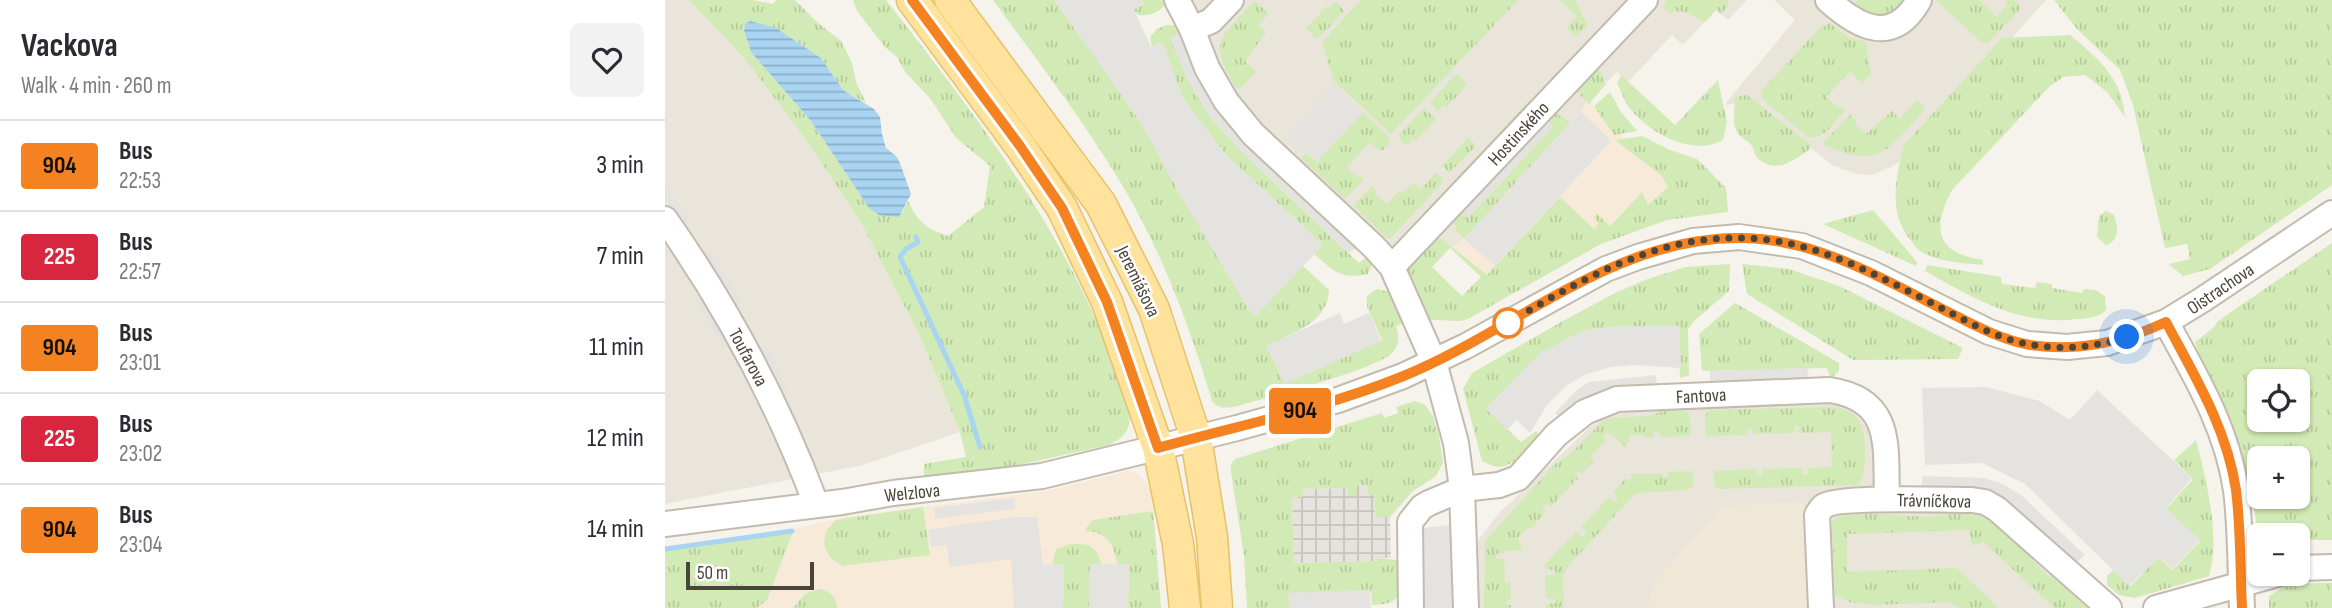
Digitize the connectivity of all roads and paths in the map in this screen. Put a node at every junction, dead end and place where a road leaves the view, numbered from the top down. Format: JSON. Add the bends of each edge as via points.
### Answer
{"nodes":[{"id":1,"x":912,"y":0,"type":"edge"},
{"id":2,"x":950,"y":0,"type":"edge"},
{"id":3,"x":1177,"y":0,"type":"edge"},
{"id":4,"x":1231,"y":0,"type":"edge"},
{"id":5,"x":1645,"y":0,"type":"edge"},
{"id":6,"x":1828,"y":0,"type":"edge"},
{"id":7,"x":1919,"y":0,"type":"edge"},
{"id":8,"x":1192,"y":29,"type":"junction"},
{"id":9,"x":2332,"y":212,"type":"edge"},
{"id":10,"x":665,"y":219,"type":"edge"},
{"id":11,"x":1392,"y":267,"type":"junction"},
{"id":12,"x":2166,"y":322,"type":"junction"},
{"id":13,"x":1434,"y":362,"type":"junction"},
{"id":14,"x":1195,"y":438,"type":"junction"},
{"id":15,"x":1158,"y":448,"type":"junction"},
{"id":16,"x":1462,"y":489,"type":"junction"},
{"id":17,"x":1887,"y":499,"type":"junction"},
{"id":18,"x":816,"y":504,"type":"junction"},
{"id":19,"x":665,"y":524,"type":"edge"},
{"id":20,"x":2332,"y":567,"type":"edge"},
{"id":21,"x":2310,"y":568,"type":"edge"},
{"id":22,"x":2258,"y":586,"type":"edge"},
{"id":23,"x":2241,"y":596,"type":"edge"},
{"id":24,"x":1185,"y":608,"type":"edge"},
{"id":25,"x":1217,"y":608,"type":"edge"},
{"id":26,"x":1411,"y":608,"type":"edge"},
{"id":27,"x":1466,"y":608,"type":"edge"},
{"id":28,"x":1821,"y":608,"type":"edge"},
{"id":29,"x":2109,"y":608,"type":"edge"},
{"id":30,"x":2156,"y":608,"type":"edge"}],
"edges":[{"from":1,"to":15,"type":"main road","name":"Jeremiášova","via":[[1062,208],[1107,302]]},
{"from":2,"to":14,"type":"main road","name":"Jeremiášova","via":[[1101,204],[1154,309]]},
{"from":3,"to":8,"type":"street"},
{"from":4,"to":8,"type":"street","via":[[1211,21]]},
{"from":5,"to":11,"type":"street","name":"Hostinského"},
{"from":6,"to":7,"type":"street","via":[[1854,21],[1872,28],[1900,21]]},
{"from":8,"to":11,"type":"street","via":[[1226,101],[1253,134]]},
{"from":9,"to":12,"type":"street","name":"Oistrachova"},
{"from":10,"to":18,"type":"street","name":"Toufarova","via":[[745,349]]},
{"from":11,"to":13,"type":"street"},
{"from":12,"to":13,"type":"street","name":"Oistrachova","via":[[2107,343],[2027,344],[1989,332],[1823,253],[1778,241],[1718,238],[1671,246],[1606,270]]},
{"from":12,"to":23,"type":"street","via":[[2211,408],[2226,449],[2235,488]]},
{"from":13,"to":14,"type":"street","name":"Oistrachova","via":[[1338,400]]},
{"from":13,"to":16,"type":"street","via":[[1456,443]]},
{"from":14,"to":15,"type":"street","name":"Welzlova"},
{"from":14,"to":25,"type":"main road","name":"Jeremiášova","via":[[1212,537]]},
{"from":15,"to":18,"type":"street","name":"Welzlova","via":[[1042,476]]},
{"from":15,"to":24,"type":"main road","name":"Jeremiášova","via":[[1178,544]]},
{"from":16,"to":17,"type":"street","name":"Fantova","via":[[1518,478],[1556,435],[1584,412],[1617,399],[1830,390],[1854,395],[1878,415]]},
{"from":16,"to":26,"type":"street","name":"Fantova","via":[[1429,503],[1410,522]]},
{"from":16,"to":27,"type":"street"},
{"from":17,"to":28,"type":"street","name":"Trávníčkova","via":[[1837,502],[1824,506],[1817,515]]},
{"from":17,"to":29,"type":"street","name":"Trávníčkova","via":[[1985,502]]},
{"from":18,"to":19,"type":"street","name":"Welzlova"},
{"from":20,"to":21,"type":"street"},
{"from":22,"to":23,"type":"street"},
{"from":23,"to":30,"type":"street"}]}
